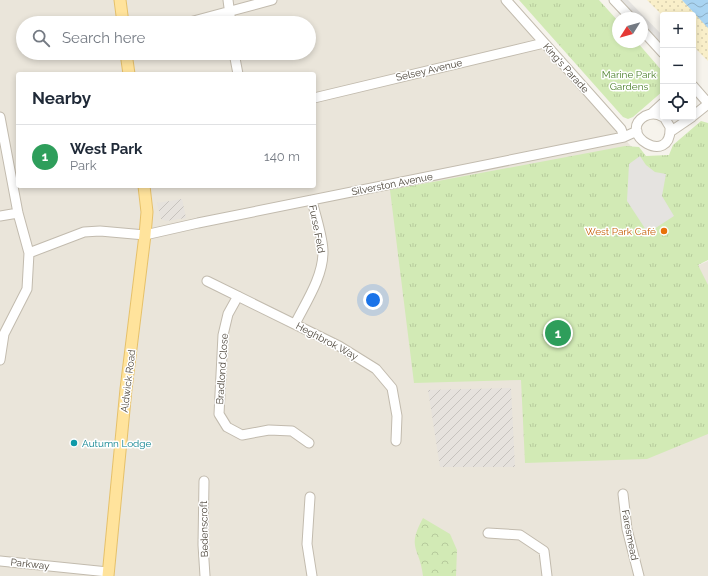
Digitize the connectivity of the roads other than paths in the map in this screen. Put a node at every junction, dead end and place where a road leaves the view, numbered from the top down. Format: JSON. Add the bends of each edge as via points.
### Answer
{"nodes":[{"id":1,"x":120,"y":0,"type":"edge"},
{"id":2,"x":228,"y":0,"type":"edge"},
{"id":3,"x":272,"y":0,"type":"edge"},
{"id":4,"x":506,"y":0,"type":"edge"},
{"id":5,"x":614,"y":0,"type":"edge"},
{"id":6,"x":229,"y":11,"type":"junction"},
{"id":7,"x":625,"y":12,"type":"edge"},
{"id":8,"x":122,"y":16,"type":"edge"},
{"id":9,"x":211,"y":16,"type":"edge"},
{"id":10,"x":230,"y":16,"type":"edge"},
{"id":11,"x":648,"y":37,"type":"edge"},
{"id":12,"x":544,"y":43,"type":"junction"},
{"id":13,"x":660,"y":50,"type":"edge"},
{"id":14,"x":127,"y":60,"type":"edge"},
{"id":15,"x":235,"y":60,"type":"edge"},
{"id":16,"x":129,"y":72,"type":"edge"},
{"id":17,"x":238,"y":72,"type":"edge"},
{"id":18,"x":696,"y":89,"type":"edge"},
{"id":19,"x":316,"y":98,"type":"edge"},
{"id":20,"x":708,"y":103,"type":"edge"},
{"id":21,"x":660,"y":106,"type":"edge"},
{"id":22,"x":696,"y":113,"type":"edge"},
{"id":23,"x":651,"y":114,"type":"junction"},
{"id":24,"x":660,"y":116,"type":"edge"},
{"id":25,"x":0,"y":117,"type":"edge"},
{"id":26,"x":666,"y":120,"type":"edge"},
{"id":27,"x":686,"y":120,"type":"edge"},
{"id":28,"x":637,"y":131,"type":"junction"},
{"id":29,"x":670,"y":132,"type":"junction"},
{"id":30,"x":624,"y":137,"type":"junction"},
{"id":31,"x":144,"y":188,"type":"edge"},
{"id":32,"x":312,"y":200,"type":"junction"},
{"id":33,"x":18,"y":213,"type":"junction"},
{"id":34,"x":0,"y":216,"type":"edge"},
{"id":35,"x":145,"y":235,"type":"junction"},
{"id":36,"x":29,"y":253,"type":"junction"},
{"id":37,"x":207,"y":281,"type":"dead end"},
{"id":38,"x":238,"y":296,"type":"junction"},
{"id":39,"x":295,"y":324,"type":"junction"},
{"id":40,"x":0,"y":360,"type":"edge"},
{"id":41,"x":396,"y":441,"type":"dead end"},
{"id":42,"x":309,"y":444,"type":"dead end"},
{"id":43,"x":204,"y":481,"type":"dead end"},
{"id":44,"x":623,"y":494,"type":"dead end"},
{"id":45,"x":310,"y":497,"type":"dead end"},
{"id":46,"x":488,"y":533,"type":"dead end"},
{"id":47,"x":0,"y":561,"type":"edge"},
{"id":48,"x":108,"y":574,"type":"edge"},
{"id":49,"x":205,"y":576,"type":"edge"},
{"id":50,"x":312,"y":576,"type":"edge"},
{"id":51,"x":547,"y":576,"type":"edge"},
{"id":52,"x":639,"y":576,"type":"edge"}],
"edges":[{"from":1,"to":8,"type":"main road"},
{"from":2,"to":6,"type":"street"},
{"from":3,"to":6,"type":"street"},
{"from":4,"to":12,"type":"street","name":"King's Parade"},
{"from":5,"to":7,"type":"street"},
{"from":6,"to":9,"type":"street"},
{"from":6,"to":10,"type":"street"},
{"from":11,"to":13,"type":"street"},
{"from":12,"to":19,"type":"street","name":"Selsey Avenue"},
{"from":12,"to":30,"type":"street","name":"King's Parade","via":[[621,129]]},
{"from":14,"to":16,"type":"main road"},
{"from":15,"to":17,"type":"street"},
{"from":18,"to":20,"type":"street"},
{"from":20,"to":22,"type":"street"},
{"from":21,"to":23,"type":"street"},
{"from":23,"to":24,"type":"street"},
{"from":23,"to":28,"type":"street","via":[[642,118]]},
{"from":25,"to":33,"type":"street"},
{"from":26,"to":29,"type":"street"},
{"from":27,"to":29,"type":"street"},
{"from":28,"to":29,"type":"street","via":[[642,141],[652,147],[662,145]]},
{"from":28,"to":30,"type":"street","name":"Silverston Avenue"},
{"from":30,"to":32,"type":"street","name":"Silverston Avenue"},
{"from":31,"to":35,"type":"main road","name":"Aldwick Road","via":[[147,212]]},
{"from":32,"to":35,"type":"street","name":"Silverston Avenue"},
{"from":32,"to":39,"type":"street","name":"Furse Feld","via":[[323,250],[322,263],[319,276]]},
{"from":33,"to":34,"type":"street"},
{"from":33,"to":36,"type":"street"},
{"from":35,"to":36,"type":"street","name":"Silverston Avenue","via":[[84,232]]},
{"from":35,"to":48,"type":"main road","name":"Aldwick Road","via":[[126,389]]},
{"from":36,"to":40,"type":"street","via":[[26,289],[4,334]]},
{"from":37,"to":38,"type":"street","name":"Heghbrok Way"},
{"from":38,"to":39,"type":"street","name":"Heghbrok Way"},
{"from":38,"to":42,"type":"street","name":"Bradlond Close","via":[[228,314],[223,335],[219,414],[227,426],[242,435],[269,430],[292,431]]},
{"from":39,"to":41,"type":"street","name":"Heghbrok Way","via":[[339,346],[376,369],[392,388],[397,416]]},
{"from":43,"to":49,"type":"street","name":"Bedenscroft"},
{"from":44,"to":52,"type":"street","name":"Faresmead","via":[[627,529]]},
{"from":45,"to":50,"type":"street","via":[[307,544]]},
{"from":46,"to":51,"type":"street","via":[[520,535],[544,551]]},
{"from":47,"to":48,"type":"street","name":"Parkway"}]}
